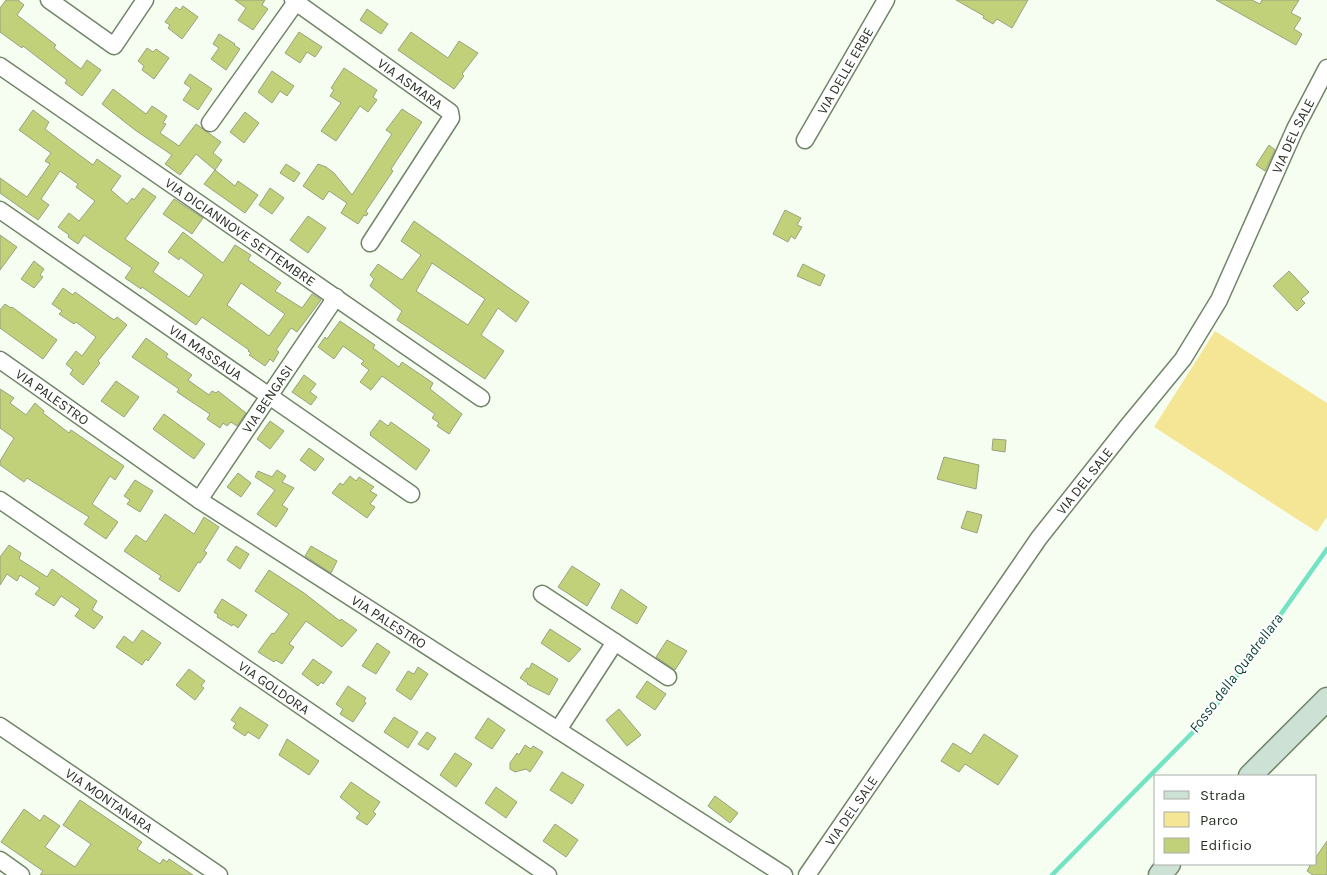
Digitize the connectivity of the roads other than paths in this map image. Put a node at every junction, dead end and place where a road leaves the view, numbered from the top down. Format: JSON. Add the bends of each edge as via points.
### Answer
{"nodes":[{"id":1,"x":49,"y":0,"type":"edge"},
{"id":2,"x":145,"y":0,"type":"edge"},
{"id":3,"x":886,"y":0,"type":"edge"},
{"id":4,"x":294,"y":1,"type":"edge"},
{"id":5,"x":0,"y":66,"type":"edge"},
{"id":6,"x":1327,"y":68,"type":"edge"},
{"id":7,"x":210,"y":124,"type":"dead end"},
{"id":8,"x":805,"y":140,"type":"dead end"},
{"id":9,"x":0,"y":210,"type":"edge"},
{"id":10,"x":370,"y":243,"type":"dead end"},
{"id":11,"x":336,"y":297,"type":"junction"},
{"id":12,"x":0,"y":360,"type":"edge"},
{"id":13,"x":269,"y":396,"type":"junction"},
{"id":14,"x":481,"y":398,"type":"dead end"},
{"id":15,"x":411,"y":494,"type":"dead end"},
{"id":16,"x":0,"y":500,"type":"edge"},
{"id":17,"x":199,"y":500,"type":"junction"},
{"id":18,"x":542,"y":594,"type":"dead end"},
{"id":19,"x":615,"y":642,"type":"junction"},
{"id":20,"x":668,"y":677,"type":"dead end"},
{"id":21,"x":1325,"y":698,"type":"edge"},
{"id":22,"x":0,"y":726,"type":"edge"},
{"id":23,"x":558,"y":730,"type":"junction"},
{"id":24,"x":1251,"y":775,"type":"edge"},
{"id":25,"x":0,"y":860,"type":"edge"},
{"id":26,"x":1168,"y":865,"type":"edge"},
{"id":27,"x":21,"y":875,"type":"edge"},
{"id":28,"x":219,"y":875,"type":"edge"},
{"id":29,"x":548,"y":875,"type":"edge"},
{"id":30,"x":784,"y":875,"type":"edge"},
{"id":31,"x":806,"y":875,"type":"edge"},
{"id":32,"x":1160,"y":875,"type":"edge"}],
"edges":[{"from":1,"to":2,"type":"street","via":[[114,46]]},
{"from":3,"to":8,"type":"street","name":"VIA DELLE ERBE"},
{"from":4,"to":7,"type":"street"},
{"from":4,"to":10,"type":"street","name":"VIA ASMARA","via":[[450,112],[451,118]]},
{"from":5,"to":11,"type":"street","name":"VIA DICIANNOVE SETTEMBRE"},
{"from":6,"to":31,"type":"street","name":"VIA DEL SALE","via":[[1295,129],[1219,300],[1183,359],[1039,538]]},
{"from":9,"to":13,"type":"street","name":"VIA MASSAUA"},
{"from":11,"to":13,"type":"street","name":"VIA BENGASI"},
{"from":11,"to":14,"type":"street","name":"VIA DICIANNOVE SETTEMBRE"},
{"from":12,"to":17,"type":"street","name":"VIA PALESTRO"},
{"from":13,"to":15,"type":"street","name":"VIA MASSAUA"},
{"from":13,"to":17,"type":"street","name":"VIA BENGASI"},
{"from":16,"to":29,"type":"street","name":"VIA GOLDORA"},
{"from":17,"to":23,"type":"street","name":"VIA PALESTRO"},
{"from":18,"to":19,"type":"street"},
{"from":19,"to":20,"type":"street"},
{"from":19,"to":23,"type":"street"},
{"from":21,"to":24,"type":"main road"},
{"from":22,"to":28,"type":"street","name":"VIA MONTANARA"},
{"from":23,"to":30,"type":"street","name":"VIA PALESTRO"},
{"from":25,"to":27,"type":"street"},
{"from":26,"to":32,"type":"main road"}]}
